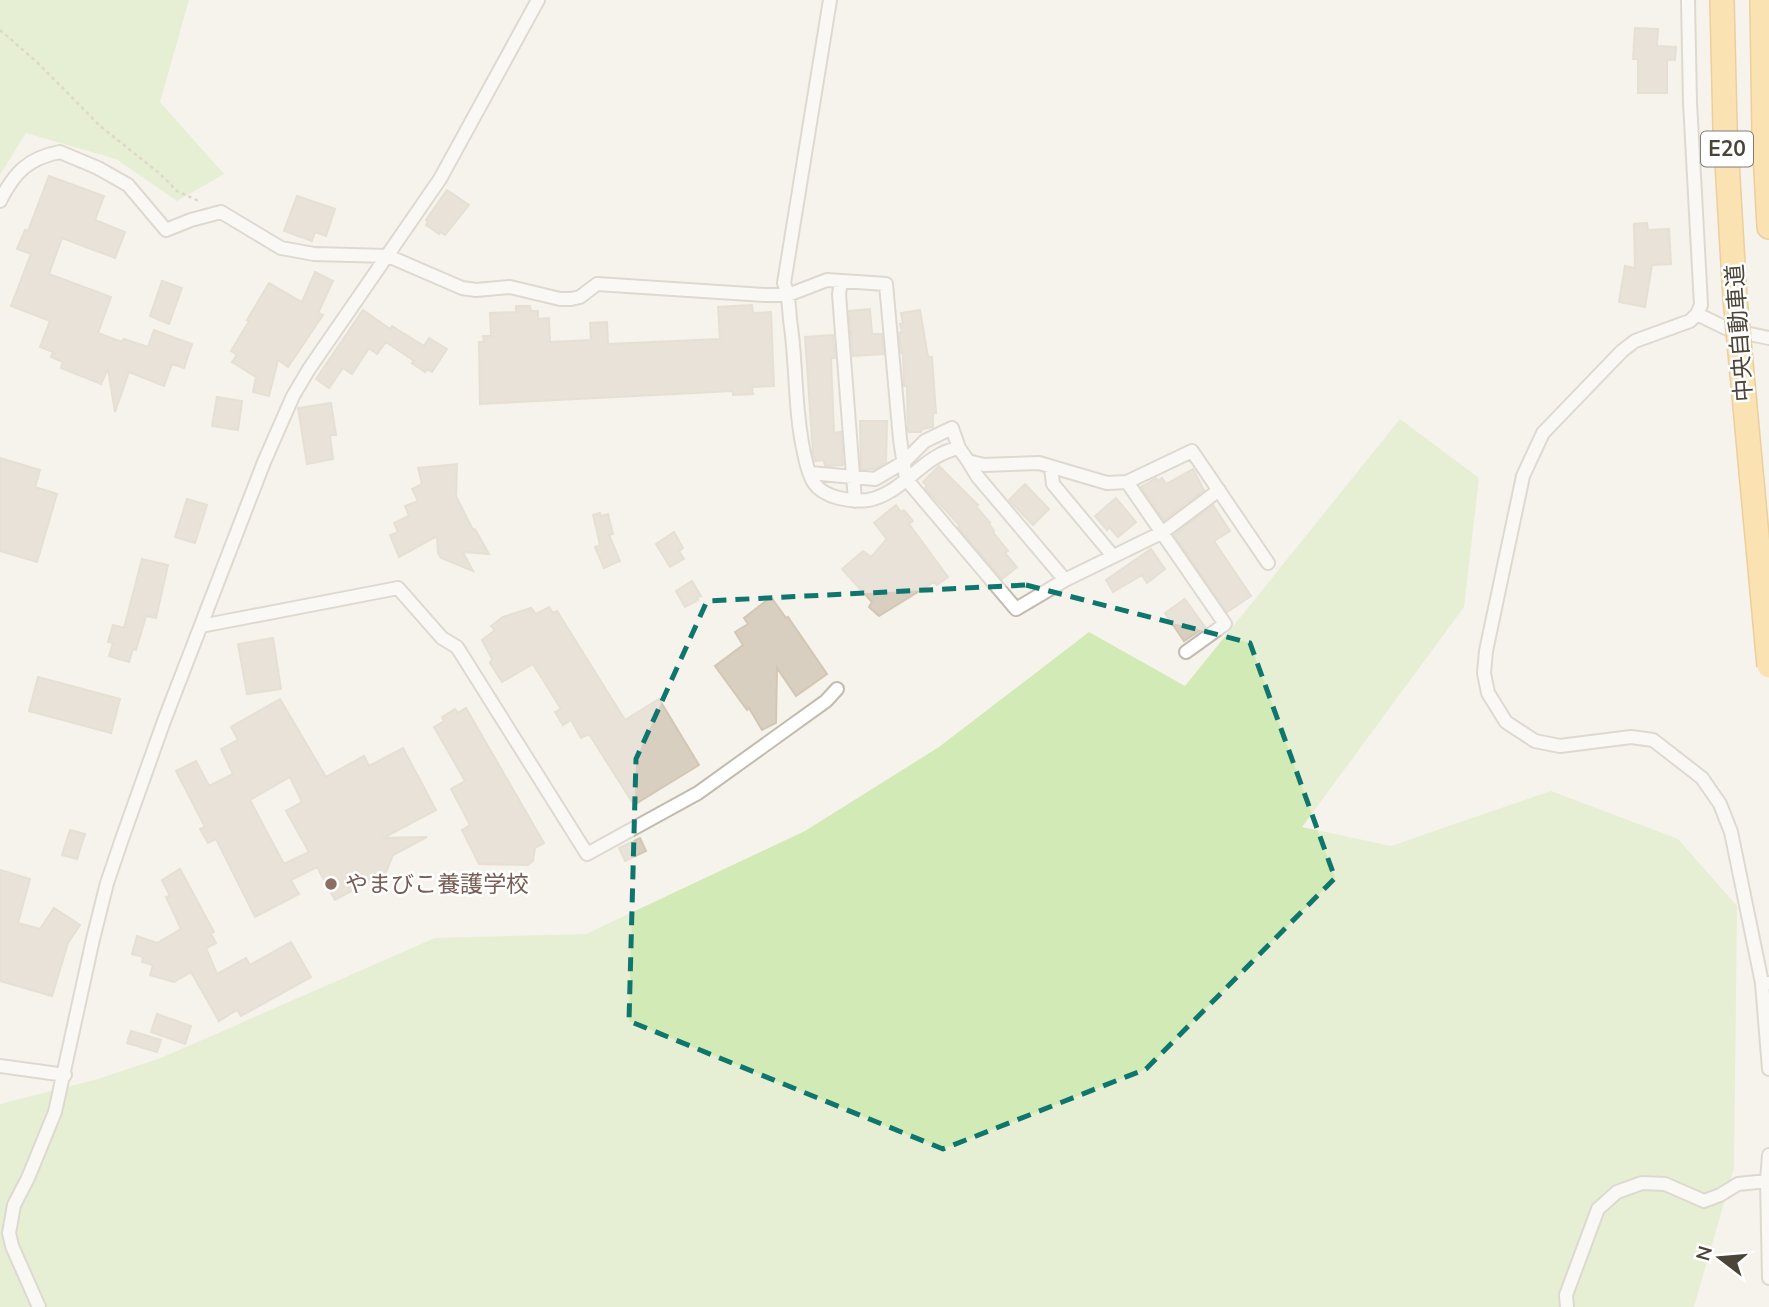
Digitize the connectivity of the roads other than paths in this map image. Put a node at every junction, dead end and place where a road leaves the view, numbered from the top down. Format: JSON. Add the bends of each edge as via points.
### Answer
{"nodes":[{"id":1,"x":538,"y":0,"type":"edge"},
{"id":2,"x":830,"y":0,"type":"edge"},
{"id":3,"x":1688,"y":0,"type":"edge"},
{"id":4,"x":1722,"y":0,"type":"edge"},
{"id":5,"x":1762,"y":0,"type":"edge"},
{"id":6,"x":0,"y":201,"type":"edge"},
{"id":7,"x":1769,"y":227,"type":"edge"},
{"id":8,"x":388,"y":256,"type":"junction"},
{"id":9,"x":841,"y":281,"type":"junction"},
{"id":10,"x":788,"y":295,"type":"junction"},
{"id":11,"x":1697,"y":314,"type":"junction"},
{"id":12,"x":1769,"y":338,"type":"edge"},
{"id":13,"x":959,"y":448,"type":"junction"},
{"id":14,"x":968,"y":461,"type":"junction"},
{"id":15,"x":904,"y":462,"type":"junction"},
{"id":16,"x":1052,"y":467,"type":"junction"},
{"id":17,"x":810,"y":473,"type":"junction"},
{"id":18,"x":855,"y":479,"type":"junction"},
{"id":19,"x":906,"y":479,"type":"junction"},
{"id":20,"x":1127,"y":482,"type":"junction"},
{"id":21,"x":1219,"y":490,"type":"junction"},
{"id":22,"x":855,"y":501,"type":"junction"},
{"id":23,"x":1163,"y":532,"type":"junction"},
{"id":24,"x":1113,"y":556,"type":"junction"},
{"id":25,"x":1268,"y":563,"type":"dead end"},
{"id":26,"x":1065,"y":580,"type":"junction"},
{"id":27,"x":201,"y":626,"type":"junction"},
{"id":28,"x":1186,"y":652,"type":"dead end"},
{"id":29,"x":1769,"y":666,"type":"edge"},
{"id":30,"x":837,"y":689,"type":"dead end"},
{"id":31,"x":1766,"y":983,"type":"edge"},
{"id":32,"x":0,"y":1066,"type":"edge"},
{"id":33,"x":1769,"y":1069,"type":"edge"},
{"id":34,"x":65,"y":1075,"type":"junction"},
{"id":35,"x":1769,"y":1155,"type":"edge"},
{"id":36,"x":1767,"y":1181,"type":"junction"},
{"id":37,"x":1769,"y":1279,"type":"edge"},
{"id":38,"x":39,"y":1307,"type":"edge"},
{"id":39,"x":1567,"y":1307,"type":"edge"}],
"edges":[{"from":1,"to":8,"type":"street","via":[[440,179]]},
{"from":2,"to":10,"type":"street","via":[[784,283]]},
{"from":3,"to":11,"type":"street","via":[[1701,304]]},
{"from":4,"to":29,"type":"highway","name":"中央自動車道","number":"E20","bridge":true,"via":[[1735,298]]},
{"from":5,"to":7,"type":"highway","number":"E20"},
{"from":6,"to":8,"type":"street","via":[[11,179],[25,167],[60,152],[128,185],[166,230],[215,213],[227,214],[281,248],[314,254]]},
{"from":8,"to":10,"type":"street","via":[[462,288],[510,287],[560,299],[580,297],[597,284]]},
{"from":8,"to":27,"type":"street","via":[[293,396]]},
{"from":9,"to":10,"type":"street","via":[[827,280]]},
{"from":9,"to":15,"type":"street","via":[[886,284]]},
{"from":9,"to":18,"type":"street"},
{"from":10,"to":17,"type":"street","via":[[799,434]]},
{"from":11,"to":12,"type":"street","via":[[1730,330]]},
{"from":11,"to":31,"type":"street","via":[[1622,351],[1543,433],[1523,476],[1484,673],[1488,693],[1506,722],[1535,741],[1560,746],[1632,737],[1653,740],[1702,778],[1720,804],[1731,832]]},
{"from":13,"to":14,"type":"street"},
{"from":13,"to":15,"type":"street","via":[[951,428],[925,442]]},
{"from":13,"to":19,"type":"street","via":[[947,450]]},
{"from":14,"to":16,"type":"street"},
{"from":14,"to":26,"type":"street"},
{"from":15,"to":18,"type":"street","via":[[875,479]]},
{"from":15,"to":19,"type":"street"},
{"from":16,"to":20,"type":"street","via":[[1107,484]]},
{"from":16,"to":24,"type":"street","via":[[1053,484]]},
{"from":17,"to":18,"type":"street"},
{"from":17,"to":22,"type":"street","via":[[820,490]]},
{"from":18,"to":22,"type":"street"},
{"from":19,"to":22,"type":"street","via":[[887,495]]},
{"from":19,"to":26,"type":"street","via":[[1016,609]]},
{"from":20,"to":21,"type":"street","via":[[1192,451]]},
{"from":20,"to":23,"type":"street"},
{"from":21,"to":23,"type":"street"},
{"from":21,"to":25,"type":"street"},
{"from":23,"to":24,"type":"street"},
{"from":23,"to":28,"type":"street","via":[[1225,624]]},
{"from":24,"to":26,"type":"street"},
{"from":27,"to":30,"type":"street","via":[[398,588],[442,638],[457,647],[587,854],[698,793]]},
{"from":27,"to":34,"type":"street","via":[[107,883]]},
{"from":31,"to":33,"type":"street"},
{"from":32,"to":34,"type":"street"},
{"from":34,"to":38,"type":"street","via":[[55,1112],[10,1218],[12,1246]]},
{"from":35,"to":36,"type":"street"},
{"from":36,"to":37,"type":"street"},
{"from":36,"to":39,"type":"street","via":[[1738,1184],[1704,1201],[1665,1184],[1642,1183],[1617,1192],[1598,1209],[1566,1295]]}]}
